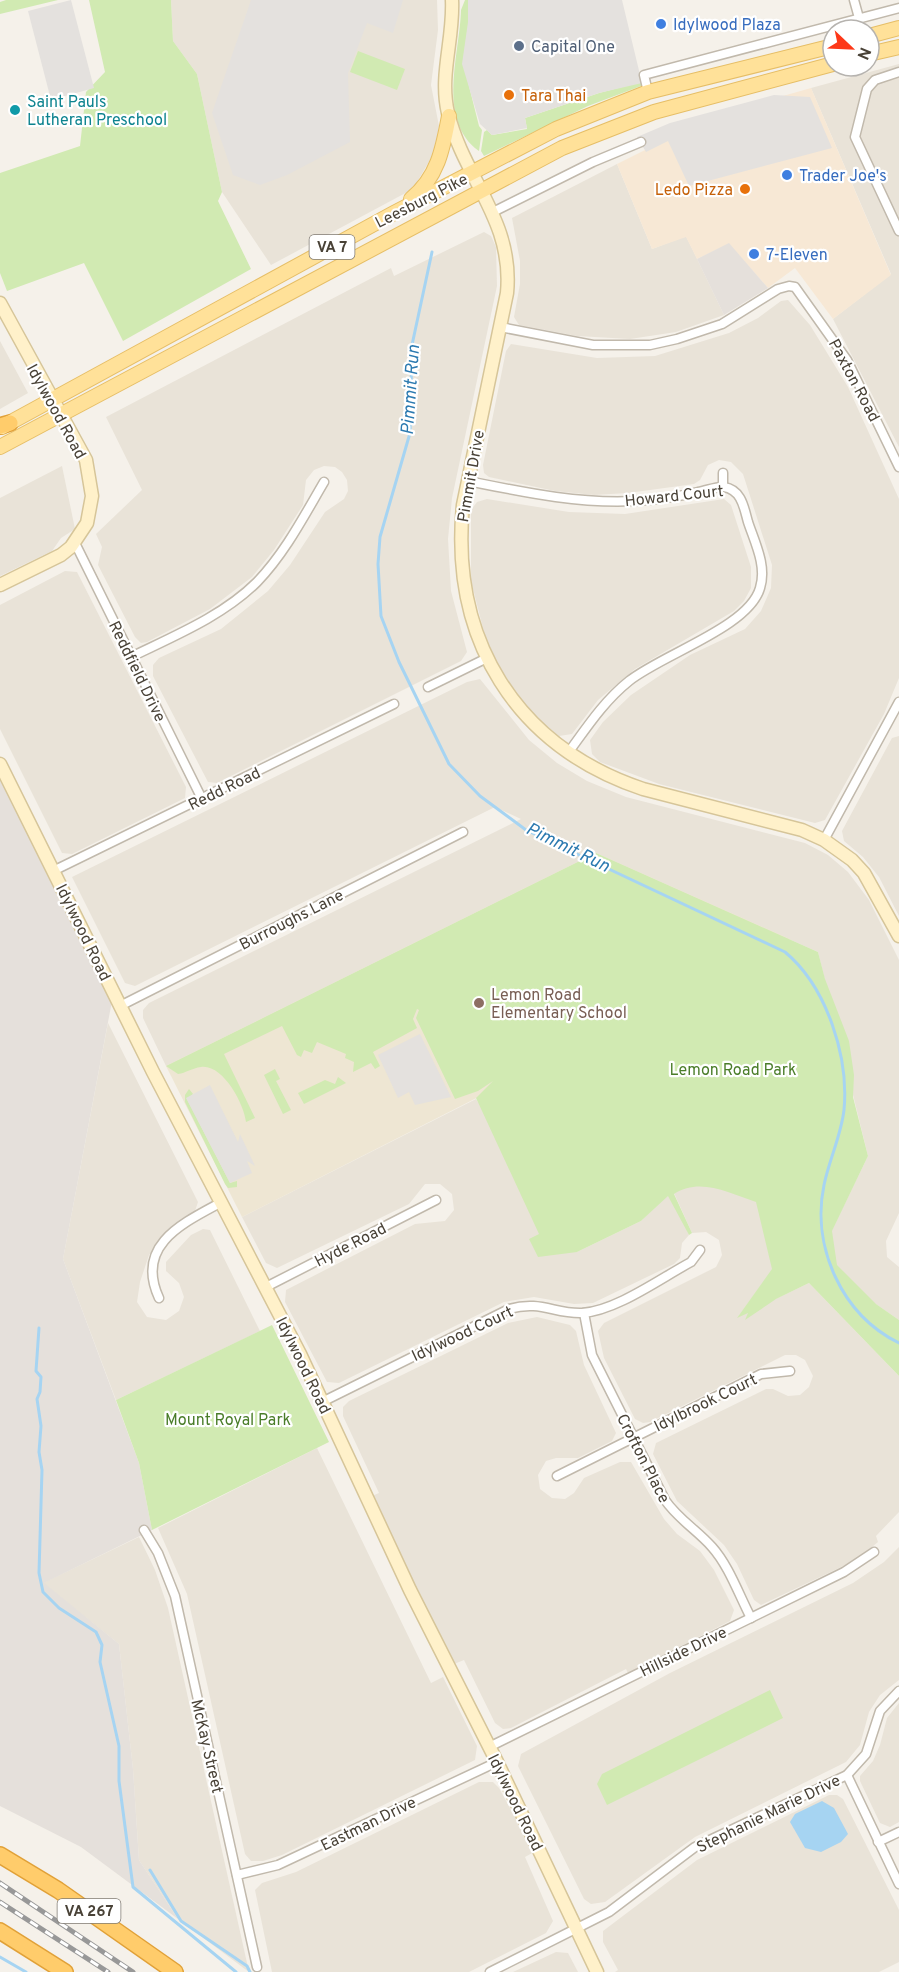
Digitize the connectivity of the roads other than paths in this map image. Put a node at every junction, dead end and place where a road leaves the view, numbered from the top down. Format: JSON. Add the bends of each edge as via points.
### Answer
{"nodes":[{"id":1,"x":452,"y":0,"type":"edge"},
{"id":2,"x":854,"y":0,"type":"edge"},
{"id":3,"x":899,"y":8,"type":"edge"},
{"id":4,"x":859,"y":18,"type":"joint"},
{"id":5,"x":821,"y":28,"type":"edge"},
{"id":6,"x":899,"y":28,"type":"edge"},
{"id":7,"x":881,"y":33,"type":"edge"},
{"id":8,"x":899,"y":47,"type":"edge"},
{"id":9,"x":821,"y":49,"type":"edge"},
{"id":10,"x":881,"y":51,"type":"edge"},
{"id":11,"x":821,"y":67,"type":"edge"},
{"id":12,"x":899,"y":72,"type":"edge"},
{"id":13,"x":648,"y":92,"type":"junction"},
{"id":14,"x":449,"y":116,"type":"junction"},
{"id":15,"x":641,"y":142,"type":"dead end"},
{"id":16,"x":473,"y":173,"type":"junction"},
{"id":17,"x":482,"y":190,"type":"junction"},
{"id":18,"x":493,"y":212,"type":"junction"},
{"id":19,"x":394,"y":213,"type":"junction"},
{"id":20,"x":899,"y":231,"type":"edge"},
{"id":21,"x":0,"y":303,"type":"edge"},
{"id":22,"x":500,"y":327,"type":"junction"},
{"id":23,"x":52,"y":401,"type":"junction"},
{"id":24,"x":61,"y":416,"type":"junction"},
{"id":25,"x":3,"y":426,"type":"edge"},
{"id":26,"x":0,"y":447,"type":"edge"},
{"id":27,"x":899,"y":467,"type":"edge"},
{"id":28,"x":723,"y":473,"type":"dead end"},
{"id":29,"x":468,"y":481,"type":"junction"},
{"id":30,"x":324,"y":482,"type":"dead end"},
{"id":31,"x":723,"y":487,"type":"junction"},
{"id":32,"x":75,"y":543,"type":"junction"},
{"id":33,"x":0,"y":585,"type":"edge"},
{"id":34,"x":131,"y":657,"type":"junction"},
{"id":35,"x":487,"y":658,"type":"junction"},
{"id":36,"x":428,"y":687,"type":"dead end"},
{"id":37,"x":899,"y":702,"type":"edge"},
{"id":38,"x":394,"y":704,"type":"dead end"},
{"id":39,"x":896,"y":715,"type":"edge"},
{"id":40,"x":568,"y":753,"type":"junction"},
{"id":41,"x":0,"y":764,"type":"edge"},
{"id":42,"x":202,"y":799,"type":"junction"},
{"id":43,"x":463,"y":832,"type":"dead end"},
{"id":44,"x":824,"y":840,"type":"junction"},
{"id":45,"x":53,"y":871,"type":"junction"},
{"id":46,"x":899,"y":936,"type":"edge"},
{"id":47,"x":120,"y":1006,"type":"junction"},
{"id":48,"x":436,"y":1200,"type":"dead end"},
{"id":49,"x":220,"y":1203,"type":"junction"},
{"id":50,"x":700,"y":1250,"type":"dead end"},
{"id":51,"x":264,"y":1288,"type":"junction"},
{"id":52,"x":159,"y":1298,"type":"dead end"},
{"id":53,"x":584,"y":1313,"type":"junction"},
{"id":54,"x":790,"y":1371,"type":"dead end"},
{"id":55,"x":322,"y":1402,"type":"junction"},
{"id":56,"x":632,"y":1438,"type":"junction"},
{"id":57,"x":557,"y":1476,"type":"dead end"},
{"id":58,"x":144,"y":1530,"type":"dead end"},
{"id":59,"x":874,"y":1552,"type":"dead end"},
{"id":60,"x":751,"y":1618,"type":"junction"},
{"id":61,"x":899,"y":1691,"type":"edge"},
{"id":62,"x":489,"y":1747,"type":"junction"},
{"id":63,"x":497,"y":1762,"type":"junction"},
{"id":64,"x":847,"y":1775,"type":"junction"},
{"id":65,"x":899,"y":1832,"type":"edge"},
{"id":66,"x":878,"y":1842,"type":"junction"},
{"id":67,"x":0,"y":1855,"type":"edge"},
{"id":68,"x":237,"y":1875,"type":"junction"},
{"id":69,"x":899,"y":1884,"type":"edge"},
{"id":70,"x":578,"y":1930,"type":"junction"},
{"id":71,"x":0,"y":1931,"type":"edge"},
{"id":72,"x":256,"y":1967,"type":"dead end"},
{"id":73,"x":65,"y":1972,"type":"edge"},
{"id":74,"x":175,"y":1972,"type":"edge"},
{"id":75,"x":490,"y":1972,"type":"edge"},
{"id":76,"x":597,"y":1972,"type":"edge"}],
"edges":[{"from":1,"to":14,"type":"main road","name":"Pimmit Drive","via":[[445,85]]},
{"from":2,"to":4,"type":"street"},
{"from":3,"to":4,"type":"street"},
{"from":5,"to":13,"type":"street","via":[[644,75]]},
{"from":6,"to":7,"type":"main road"},
{"from":8,"to":10,"type":"main road"},
{"from":9,"to":13,"type":"main road","name":"Leesburg Pike","number":"VA 7"},
{"from":11,"to":17,"type":"main road","name":"Leesburg Pike","number":"VA 7","via":[[605,129]]},
{"from":12,"to":20,"type":"street","via":[[875,80],[867,89],[855,137]]},
{"from":13,"to":16,"type":"main road","name":"Leesburg Pike","number":"VA 7","via":[[556,129]]},
{"from":14,"to":16,"type":"main road","name":"Pimmit Drive"},
{"from":14,"to":19,"type":"main road","via":[[438,164],[429,180]]},
{"from":15,"to":18,"type":"street"},
{"from":16,"to":17,"type":"main road","name":"Pimmit Drive"},
{"from":16,"to":19,"type":"main road","name":"Leesburg Pike","number":"VA 7"},
{"from":17,"to":18,"type":"main road","name":"Pimmit Drive"},
{"from":17,"to":24,"type":"main road","name":"Leesburg Pike","number":"VA 7"},
{"from":18,"to":22,"type":"main road","name":"Pimmit Drive","via":[[508,264]]},
{"from":19,"to":23,"type":"main road","name":"Leesburg Pike","number":"VA 7"},
{"from":21,"to":23,"type":"main road","name":"Idylwood Road"},
{"from":22,"to":27,"type":"street","name":"Paxton Road","via":[[592,345],[650,345],[722,324],[785,286],[795,287],[851,367]]},
{"from":22,"to":29,"type":"main road","name":"Pimmit Drive"},
{"from":23,"to":24,"type":"main road","name":"Idylwood Road"},
{"from":23,"to":25,"type":"main road","name":"Leesburg Pike","number":"VA 7"},
{"from":24,"to":26,"type":"main road","name":"Leesburg Pike","number":"VA 7"},
{"from":24,"to":32,"type":"main road","name":"Idylwood Road","via":[[86,460],[92,484],[87,523]]},
{"from":28,"to":31,"type":"street"},
{"from":29,"to":31,"type":"street","name":"Howard Court","via":[[548,497],[597,501],[663,498]]},
{"from":29,"to":35,"type":"main road","name":"Pimmit Drive","via":[[461,530],[462,578],[470,616]]},
{"from":30,"to":34,"type":"street","via":[[285,547],[257,582],[196,625]]},
{"from":31,"to":40,"type":"street","name":"Howard Court","via":[[741,499],[761,561],[762,580],[756,598],[735,620],[629,681],[604,705]]},
{"from":32,"to":33,"type":"main road","name":"Idylwood Road","via":[[61,555]]},
{"from":32,"to":34,"type":"street","name":"Reddfield Drive"},
{"from":34,"to":42,"type":"street","name":"Reddfield Drive"},
{"from":35,"to":36,"type":"street"},
{"from":35,"to":40,"type":"main road","name":"Pimmit Drive","via":[[520,709]]},
{"from":37,"to":39,"type":"street"},
{"from":38,"to":42,"type":"street","name":"Redd Road"},
{"from":39,"to":44,"type":"street"},
{"from":40,"to":44,"type":"main road","name":"Pimmit Drive","via":[[626,783],[802,830]]},
{"from":41,"to":45,"type":"main road","name":"Idylwood Road"},
{"from":42,"to":45,"type":"street","name":"Redd Road"},
{"from":43,"to":47,"type":"street","name":"Burroughs Lane"},
{"from":44,"to":46,"type":"main road","name":"Pimmit Drive","via":[[864,873]]},
{"from":45,"to":47,"type":"main road","name":"Idylwood Road"},
{"from":47,"to":49,"type":"main road","name":"Idylwood Road"},
{"from":48,"to":51,"type":"street","name":"Hyde Road"},
{"from":49,"to":51,"type":"main road","name":"Idylwood Road"},
{"from":49,"to":52,"type":"street","via":[[172,1232],[157,1251],[151,1278]]},
{"from":50,"to":53,"type":"street","name":"Idylwood Court","via":[[692,1262],[608,1306]]},
{"from":51,"to":55,"type":"main road","name":"Idylwood Road"},
{"from":53,"to":55,"type":"street","name":"Idylwood Court","via":[[533,1304],[509,1309]]},
{"from":53,"to":56,"type":"street","name":"Crofton Place","via":[[592,1355]]},
{"from":54,"to":56,"type":"street","name":"Idylbrook Court","via":[[761,1374]]},
{"from":55,"to":62,"type":"main road","name":"Idylwood Road"},
{"from":56,"to":57,"type":"street","name":"Idylbrook Court"},
{"from":56,"to":60,"type":"street","name":"Crofton Place","via":[[674,1513],[722,1559]]},
{"from":58,"to":68,"type":"street","name":"McKay Street","via":[[175,1596]]},
{"from":59,"to":60,"type":"street","name":"Hillside Drive","via":[[844,1572]]},
{"from":60,"to":62,"type":"street","name":"Hillside Drive"},
{"from":61,"to":64,"type":"street","name":"Stephanie Marie Drive","via":[[880,1711],[866,1754]]},
{"from":62,"to":63,"type":"main road","name":"Idylwood Road"},
{"from":63,"to":68,"type":"street","name":"Eastman Drive","via":[[278,1865]]},
{"from":63,"to":70,"type":"main road","name":"Idylwood Road"},
{"from":64,"to":66,"type":"street"},
{"from":64,"to":70,"type":"street","name":"Stephanie Marie Drive","via":[[695,1847],[625,1902]]},
{"from":65,"to":66,"type":"street"},
{"from":66,"to":69,"type":"street"},
{"from":67,"to":74,"type":"highway","number":"VA 267","via":[[81,1905]]},
{"from":68,"to":72,"type":"street","name":"McKay Street"},
{"from":70,"to":75,"type":"street","name":"Stephanie Marie Drive"},
{"from":70,"to":76,"type":"main road","name":"Idylwood Road"},
{"from":71,"to":73,"type":"highway"}]}
